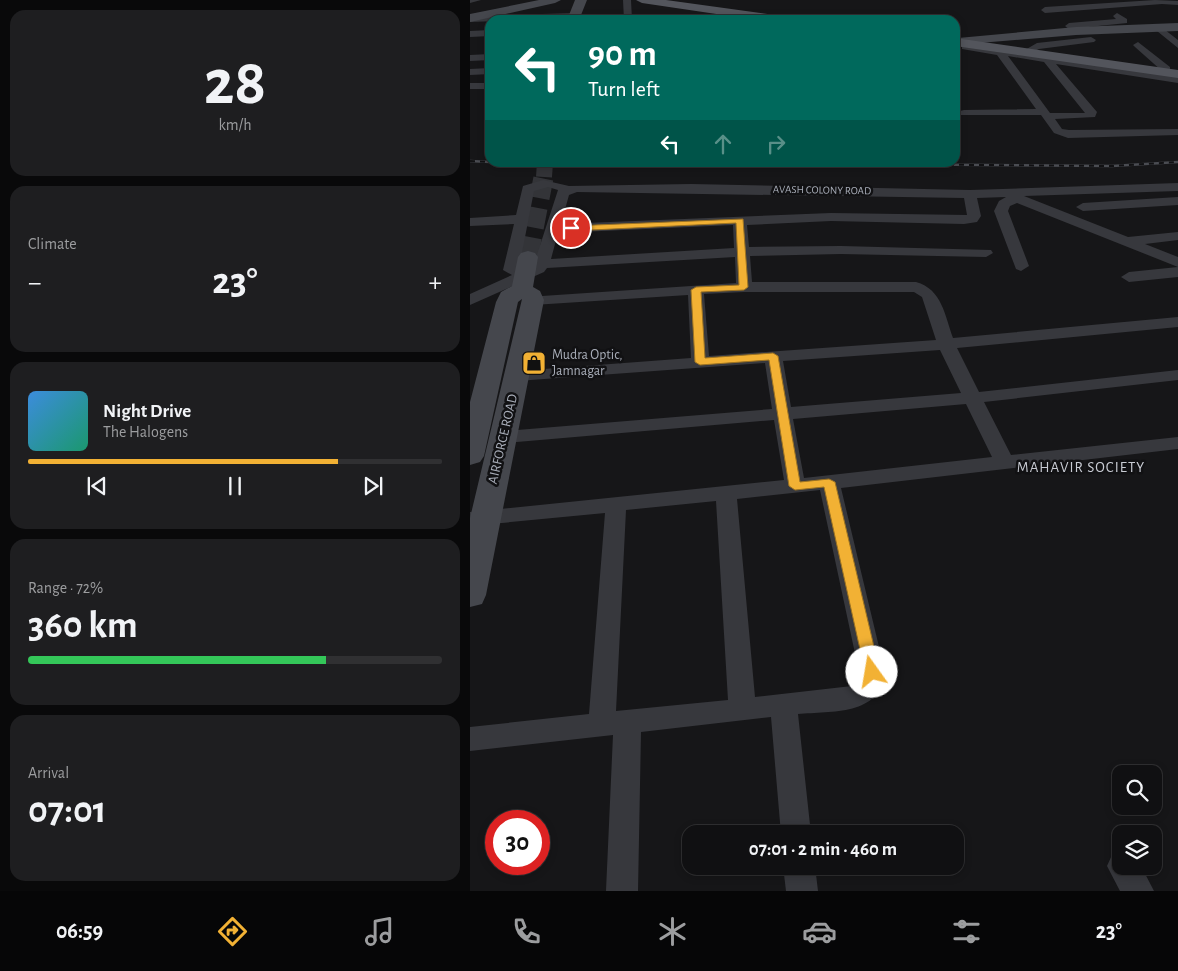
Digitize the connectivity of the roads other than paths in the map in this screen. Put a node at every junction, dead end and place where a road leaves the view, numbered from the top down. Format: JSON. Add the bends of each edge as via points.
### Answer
{"nodes":[{"id":1,"x":470,"y":0,"type":"edge"},
{"id":2,"x":477,"y":0,"type":"edge"},
{"id":3,"x":544,"y":0,"type":"edge"},
{"id":4,"x":555,"y":0,"type":"edge"},
{"id":5,"x":581,"y":0,"type":"edge"},
{"id":6,"x":627,"y":0,"type":"edge"},
{"id":7,"x":642,"y":0,"type":"edge"},
{"id":8,"x":664,"y":0,"type":"edge"},
{"id":9,"x":1178,"y":3,"type":"edge"},
{"id":10,"x":1110,"y":5,"type":"junction"},
{"id":11,"x":485,"y":15,"type":"edge"},
{"id":12,"x":486,"y":15,"type":"edge"},
{"id":13,"x":488,"y":15,"type":"edge"},
{"id":14,"x":575,"y":15,"type":"edge"},
{"id":15,"x":628,"y":15,"type":"edge"},
{"id":16,"x":756,"y":15,"type":"edge"},
{"id":17,"x":761,"y":15,"type":"edge"},
{"id":18,"x":485,"y":16,"type":"edge"},
{"id":19,"x":1117,"y":16,"type":"junction"},
{"id":20,"x":470,"y":19,"type":"edge"},
{"id":21,"x":485,"y":19,"type":"edge"},
{"id":22,"x":1060,"y":20,"type":"junction"},
{"id":23,"x":1178,"y":27,"type":"edge"},
{"id":24,"x":1073,"y":28,"type":"junction"},
{"id":25,"x":1160,"y":29,"type":"junction"},
{"id":26,"x":485,"y":33,"type":"edge"},
{"id":27,"x":470,"y":34,"type":"edge"},
{"id":28,"x":1034,"y":34,"type":"junction"},
{"id":29,"x":1091,"y":40,"type":"dead end"},
{"id":30,"x":960,"y":43,"type":"edge"},
{"id":31,"x":1053,"y":44,"type":"junction"},
{"id":32,"x":1138,"y":45,"type":"dead end"},
{"id":33,"x":1178,"y":45,"type":"edge"},
{"id":34,"x":1030,"y":50,"type":"junction"},
{"id":35,"x":1001,"y":54,"type":"junction"},
{"id":36,"x":485,"y":57,"type":"edge"},
{"id":37,"x":470,"y":58,"type":"edge"},
{"id":38,"x":1048,"y":61,"type":"junction"},
{"id":39,"x":1173,"y":71,"type":"edge"},
{"id":40,"x":470,"y":72,"type":"edge"},
{"id":41,"x":485,"y":72,"type":"edge"},
{"id":42,"x":470,"y":86,"type":"edge"},
{"id":43,"x":485,"y":86,"type":"edge"},
{"id":44,"x":964,"y":113,"type":"dead end"},
{"id":45,"x":1044,"y":114,"type":"junction"},
{"id":46,"x":1178,"y":132,"type":"edge"},
{"id":47,"x":1178,"y":187,"type":"edge"},
{"id":48,"x":567,"y":190,"type":"junction"},
{"id":49,"x":1046,"y":191,"type":"junction"},
{"id":50,"x":970,"y":194,"type":"junction"},
{"id":51,"x":1011,"y":196,"type":"junction"},
{"id":52,"x":1178,"y":201,"type":"edge"},
{"id":53,"x":1083,"y":207,"type":"junction"},
{"id":54,"x":1178,"y":214,"type":"edge"},
{"id":55,"x":521,"y":219,"type":"junction"},
{"id":56,"x":1111,"y":219,"type":"junction"},
{"id":57,"x":740,"y":221,"type":"junction"},
{"id":58,"x":470,"y":222,"type":"edge"},
{"id":59,"x":1178,"y":224,"type":"edge"},
{"id":60,"x":1087,"y":226,"type":"junction"},
{"id":61,"x":552,"y":229,"type":"junction"},
{"id":62,"x":1178,"y":236,"type":"edge"},
{"id":63,"x":1144,"y":239,"type":"junction"},
{"id":64,"x":1126,"y":241,"type":"junction"},
{"id":65,"x":742,"y":252,"type":"junction"},
{"id":66,"x":986,"y":253,"type":"dead end"},
{"id":67,"x":1178,"y":262,"type":"edge"},
{"id":68,"x":1021,"y":266,"type":"dead end"},
{"id":69,"x":1178,"y":272,"type":"edge"},
{"id":70,"x":530,"y":277,"type":"junction"},
{"id":71,"x":1129,"y":277,"type":"dead end"},
{"id":72,"x":744,"y":287,"type":"junction"},
{"id":73,"x":696,"y":290,"type":"junction"},
{"id":74,"x":470,"y":300,"type":"edge"},
{"id":75,"x":1178,"y":322,"type":"edge"},
{"id":76,"x":946,"y":344,"type":"junction"},
{"id":77,"x":773,"y":356,"type":"junction"},
{"id":78,"x":700,"y":362,"type":"junction"},
{"id":79,"x":1178,"y":375,"type":"edge"},
{"id":80,"x":517,"y":376,"type":"junction"},
{"id":81,"x":973,"y":398,"type":"junction"},
{"id":82,"x":784,"y":414,"type":"junction"},
{"id":83,"x":504,"y":437,"type":"junction"},
{"id":84,"x":1178,"y":444,"type":"edge"},
{"id":85,"x":470,"y":456,"type":"edge"},
{"id":86,"x":1005,"y":464,"type":"junction"},
{"id":87,"x":829,"y":482,"type":"junction"},
{"id":88,"x":795,"y":486,"type":"junction"},
{"id":89,"x":726,"y":492,"type":"junction"},
{"id":90,"x":616,"y":504,"type":"junction"},
{"id":91,"x":477,"y":518,"type":"edge"},
{"id":92,"x":470,"y":595,"type":"edge"},
{"id":93,"x":783,"y":704,"type":"junction"},
{"id":94,"x":742,"y":707,"type":"junction"},
{"id":95,"x":614,"y":724,"type":"junction"},
{"id":96,"x":470,"y":739,"type":"edge"},
{"id":97,"x":795,"y":825,"type":"edge"},
{"id":98,"x":800,"y":875,"type":"edge"},
{"id":99,"x":1129,"y":875,"type":"edge"},
{"id":100,"x":622,"y":891,"type":"edge"},
{"id":101,"x":802,"y":891,"type":"edge"},
{"id":102,"x":1138,"y":891,"type":"edge"}],
"edges":[{"from":1,"to":2,"type":"street"},
{"from":3,"to":12,"type":"main road"},
{"from":4,"to":13,"type":"main road"},
{"from":5,"to":14,"type":"main road"},
{"from":6,"to":15,"type":"street"},
{"from":7,"to":16,"type":"main road"},
{"from":8,"to":17,"type":"main road"},
{"from":9,"to":10,"type":"street"},
{"from":10,"to":19,"type":"street","via":[[1122,15]]},
{"from":10,"to":22,"type":"street","via":[[1042,7]]},
{"from":11,"to":20,"type":"main road"},
{"from":18,"to":20,"type":"main road"},
{"from":19,"to":22,"type":"street"},
{"from":19,"to":24,"type":"street","via":[[1124,21]]},
{"from":20,"to":21,"type":"street"},
{"from":22,"to":24,"type":"street"},
{"from":23,"to":25,"type":"main road"},
{"from":24,"to":25,"type":"main road"},
{"from":24,"to":28,"type":"main road"},
{"from":25,"to":33,"type":"street"},
{"from":26,"to":27,"type":"street"},
{"from":28,"to":30,"type":"main road"},
{"from":28,"to":31,"type":"street"},
{"from":29,"to":31,"type":"street"},
{"from":30,"to":34,"type":"street"},
{"from":30,"to":35,"type":"street"},
{"from":30,"to":39,"type":"main road"},
{"from":31,"to":34,"type":"street"},
{"from":32,"to":39,"type":"street"},
{"from":34,"to":39,"type":"street"},
{"from":35,"to":38,"type":"street"},
{"from":35,"to":45,"type":"street"},
{"from":36,"to":37,"type":"street"},
{"from":38,"to":39,"type":"street"},
{"from":38,"to":45,"type":"street","via":[[1091,115]]},
{"from":40,"to":41,"type":"street"},
{"from":42,"to":43,"type":"street"},
{"from":44,"to":45,"type":"street"},
{"from":45,"to":46,"type":"street","via":[[1055,129],[1068,134]]},
{"from":47,"to":49,"type":"street","name":"AVASH COLONY ROAD"},
{"from":48,"to":50,"type":"street","name":"AVASH COLONY ROAD","via":[[691,188]]},
{"from":48,"to":55,"type":"street","name":"AVASH COLONY ROAD","via":[[552,184],[532,186],[528,189]]},
{"from":48,"to":61,"type":"street","via":[[563,193]]},
{"from":49,"to":51,"type":"street","name":"AVASH COLONY ROAD"},
{"from":49,"to":53,"type":"street"},
{"from":50,"to":51,"type":"street","name":"AVASH COLONY ROAD"},
{"from":50,"to":57,"type":"street","via":[[974,216],[964,220],[845,217]]},
{"from":51,"to":60,"type":"street"},
{"from":51,"to":68,"type":"street","via":[[1001,211]]},
{"from":52,"to":53,"type":"street"},
{"from":53,"to":56,"type":"street"},
{"from":54,"to":56,"type":"street"},
{"from":55,"to":58,"type":"street"},
{"from":55,"to":70,"type":"street","via":[[511,270]]},
{"from":56,"to":60,"type":"street"},
{"from":57,"to":61,"type":"street"},
{"from":57,"to":65,"type":"street"},
{"from":59,"to":63,"type":"street","via":[[1144,228],[1140,232]]},
{"from":60,"to":64,"type":"street"},
{"from":61,"to":70,"type":"street"},
{"from":62,"to":63,"type":"street"},
{"from":63,"to":64,"type":"street"},
{"from":64,"to":67,"type":"street"},
{"from":65,"to":66,"type":"street"},
{"from":65,"to":70,"type":"street"},
{"from":65,"to":72,"type":"street"},
{"from":69,"to":71,"type":"street"},
{"from":70,"to":73,"type":"street"},
{"from":70,"to":74,"type":"street"},
{"from":70,"to":80,"type":"main road","name":"AIRFORCE ROAD"},
{"from":70,"to":85,"type":"main road","name":"AIRFORCE ROAD","via":[[507,302]]},
{"from":72,"to":73,"type":"street"},
{"from":72,"to":76,"type":"street","via":[[916,287],[929,295]]},
{"from":73,"to":78,"type":"street"},
{"from":75,"to":76,"type":"street"},
{"from":76,"to":77,"type":"street"},
{"from":76,"to":81,"type":"street"},
{"from":77,"to":78,"type":"street"},
{"from":77,"to":82,"type":"street"},
{"from":78,"to":80,"type":"street"},
{"from":79,"to":81,"type":"street"},
{"from":80,"to":83,"type":"main road","name":"AIRFORCE ROAD"},
{"from":81,"to":82,"type":"street"},
{"from":81,"to":86,"type":"street"},
{"from":82,"to":83,"type":"street"},
{"from":82,"to":88,"type":"street"},
{"from":83,"to":91,"type":"main road","name":"AIRFORCE ROAD"},
{"from":84,"to":86,"type":"street"},
{"from":86,"to":87,"type":"street"},
{"from":87,"to":88,"type":"street"},
{"from":87,"to":93,"type":"street","via":[[872,672],[871,685],[866,693],[855,697]]},
{"from":88,"to":89,"type":"street"},
{"from":89,"to":90,"type":"street"},
{"from":89,"to":94,"type":"street"},
{"from":90,"to":91,"type":"street"},
{"from":90,"to":95,"type":"street"},
{"from":91,"to":92,"type":"main road","name":"AIRFORCE ROAD"},
{"from":93,"to":94,"type":"street"},
{"from":93,"to":97,"type":"street"},
{"from":94,"to":95,"type":"street"},
{"from":95,"to":96,"type":"street"},
{"from":95,"to":100,"type":"street"},
{"from":98,"to":101,"type":"street"},
{"from":99,"to":102,"type":"street"}]}
